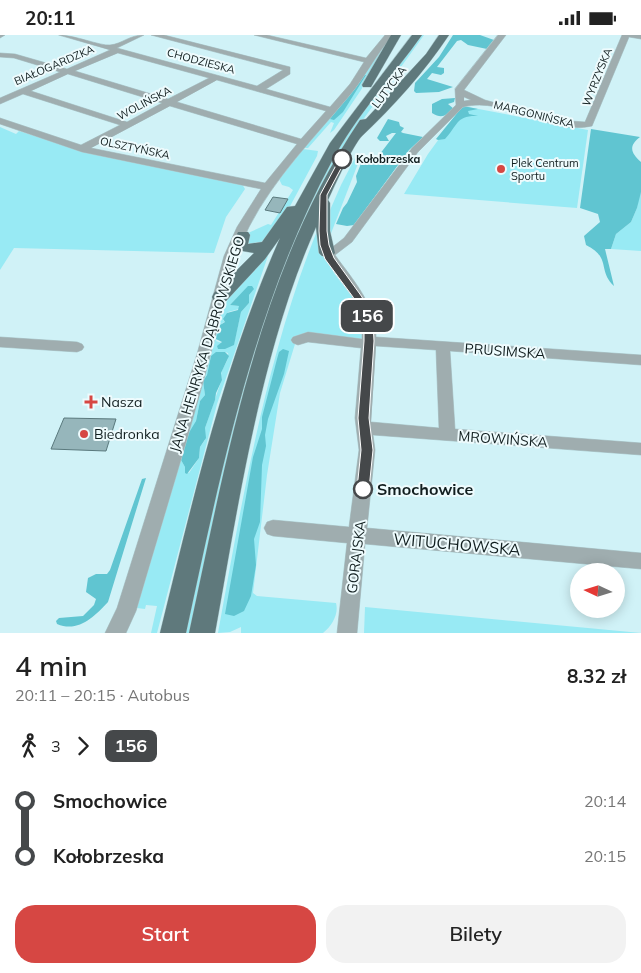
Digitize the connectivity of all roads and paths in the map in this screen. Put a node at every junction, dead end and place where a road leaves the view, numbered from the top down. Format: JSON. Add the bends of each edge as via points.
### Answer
{"nodes":[{"id":1,"x":63,"y":35,"type":"edge"},
{"id":2,"x":140,"y":35,"type":"edge"},
{"id":3,"x":155,"y":35,"type":"edge"},
{"id":4,"x":258,"y":35,"type":"edge"},
{"id":5,"x":389,"y":35,"type":"edge"},
{"id":6,"x":396,"y":35,"type":"edge"},
{"id":7,"x":417,"y":35,"type":"edge"},
{"id":8,"x":428,"y":35,"type":"edge"},
{"id":9,"x":444,"y":35,"type":"edge"},
{"id":10,"x":502,"y":35,"type":"edge"},
{"id":11,"x":628,"y":35,"type":"edge"},
{"id":12,"x":641,"y":37,"type":"edge"},
{"id":13,"x":113,"y":49,"type":"junction"},
{"id":14,"x":0,"y":55,"type":"edge"},
{"id":15,"x":369,"y":61,"type":"junction"},
{"id":16,"x":68,"y":71,"type":"junction"},
{"id":17,"x":217,"y":77,"type":"junction"},
{"id":18,"x":259,"y":89,"type":"junction"},
{"id":19,"x":23,"y":91,"type":"junction"},
{"id":20,"x":460,"y":92,"type":"junction"},
{"id":21,"x":0,"y":101,"type":"edge"},
{"id":22,"x":482,"y":101,"type":"junction"},
{"id":23,"x":169,"y":103,"type":"junction"},
{"id":24,"x":460,"y":105,"type":"junction"},
{"id":25,"x":333,"y":109,"type":"junction"},
{"id":26,"x":358,"y":111,"type":"junction"},
{"id":27,"x":0,"y":121,"type":"edge"},
{"id":28,"x":128,"y":125,"type":"junction"},
{"id":29,"x":587,"y":125,"type":"joint"},
{"id":30,"x":352,"y":141,"type":"junction"},
{"id":31,"x":304,"y":143,"type":"junction"},
{"id":32,"x":82,"y":149,"type":"junction"},
{"id":33,"x":268,"y":187,"type":"junction"},
{"id":34,"x":308,"y":193,"type":"junction"},
{"id":35,"x":324,"y":195,"type":"junction"},
{"id":36,"x":243,"y":235,"type":"dead end"},
{"id":37,"x":266,"y":246,"type":"junction"},
{"id":38,"x":327,"y":253,"type":"junction"},
{"id":39,"x":220,"y":297,"type":"junction"},
{"id":40,"x":298,"y":340,"type":"dead end"},
{"id":41,"x":0,"y":342,"type":"edge"},
{"id":42,"x":365,"y":342,"type":"junction"},
{"id":43,"x":77,"y":347,"type":"dead end"},
{"id":44,"x":443,"y":347,"type":"junction"},
{"id":45,"x":641,"y":361,"type":"edge"},
{"id":46,"x":364,"y":429,"type":"junction"},
{"id":47,"x":448,"y":435,"type":"junction"},
{"id":48,"x":641,"y":449,"type":"edge"},
{"id":49,"x":273,"y":528,"type":"dead end"},
{"id":50,"x":357,"y":535,"type":"junction"},
{"id":51,"x":641,"y":561,"type":"edge"},
{"id":52,"x":115,"y":633,"type":"edge"},
{"id":53,"x":173,"y":633,"type":"edge"},
{"id":54,"x":202,"y":633,"type":"edge"},
{"id":55,"x":347,"y":633,"type":"edge"}],
"edges":[{"from":1,"to":13,"type":"street","name":"CHODZIESKA"},
{"from":2,"to":13,"type":"street","name":"BIAŁOGARDZKA"},
{"from":3,"to":18,"type":"street","via":[[287,69]]},
{"from":4,"to":15,"type":"street"},
{"from":5,"to":15,"type":"street","name":"JANA HENRYKA DĄBROWSKIEGO"},
{"from":6,"to":26,"type":"main road","via":[[365,90]]},
{"from":7,"to":26,"type":"main road","name":"LUTYCKA"},
{"from":8,"to":30,"type":"main road","name":"LUTYCKA"},
{"from":9,"to":30,"type":"main road","via":[[430,56]]},
{"from":10,"to":20,"type":"street","via":[[459,89]]},
{"from":11,"to":12,"type":"street"},
{"from":11,"to":29,"type":"street","name":"WYRZYSKA"},
{"from":13,"to":16,"type":"street","name":"BIAŁOGARDZKA"},
{"from":13,"to":17,"type":"street","name":"CHODZIESKA"},
{"from":14,"to":16,"type":"street"},
{"from":15,"to":25,"type":"street","name":"JANA HENRYKA DĄBROWSKIEGO"},
{"from":16,"to":19,"type":"street","name":"BIAŁOGARDZKA"},
{"from":16,"to":23,"type":"street"},
{"from":17,"to":18,"type":"street","name":"CHODZIESKA"},
{"from":17,"to":23,"type":"street","name":"WOLIŃSKA"},
{"from":18,"to":25,"type":"street","name":"CHODZIESKA"},
{"from":19,"to":21,"type":"street","name":"BIAŁOGARDZKA"},
{"from":19,"to":28,"type":"street"},
{"from":20,"to":22,"type":"street","name":"MARGONIŃSKA"},
{"from":20,"to":24,"type":"street"},
{"from":22,"to":24,"type":"street","name":"MARGONIŃSKA"},
{"from":22,"to":29,"type":"street","name":"MARGONIŃSKA","via":[[553,121]]},
{"from":23,"to":28,"type":"street","name":"WOLIŃSKA"},
{"from":23,"to":31,"type":"street"},
{"from":24,"to":38,"type":"street","via":[[415,150],[348,240],[334,252]]},
{"from":25,"to":31,"type":"street","name":"JANA HENRYKA DĄBROWSKIEGO"},
{"from":26,"to":34,"type":"main road"},
{"from":27,"to":32,"type":"street","name":"OLSZTYŃSKA"},
{"from":28,"to":32,"type":"street","name":"WOLIŃSKA"},
{"from":30,"to":35,"type":"main road"},
{"from":31,"to":33,"type":"street","name":"JANA HENRYKA DĄBROWSKIEGO"},
{"from":32,"to":33,"type":"street","name":"OLSZTYŃSKA"},
{"from":33,"to":39,"type":"street","name":"JANA HENRYKA DĄBROWSKIEGO","via":[[242,228]]},
{"from":34,"to":37,"type":"main road"},
{"from":34,"to":53,"type":"main road","via":[[273,274],[240,367],[219,439]]},
{"from":35,"to":38,"type":"main road","via":[[323,231]]},
{"from":35,"to":54,"type":"main road","via":[[286,287],[253,398]]},
{"from":36,"to":37,"type":"main road","via":[[242,247]]},
{"from":37,"to":39,"type":"main road"},
{"from":38,"to":42,"type":"street","name":"GORAJSKA","via":[[364,309],[369,322]]},
{"from":39,"to":52,"type":"street","name":"JANA HENRYKA DĄBROWSKIEGO","via":[[126,611]]},
{"from":40,"to":42,"type":"street","name":"PRUSIMSKA","via":[[308,337]]},
{"from":41,"to":43,"type":"street"},
{"from":42,"to":44,"type":"street","name":"PRUSIMSKA"},
{"from":42,"to":46,"type":"street","name":"GORAJSKA"},
{"from":44,"to":45,"type":"street","name":"PRUSIMSKA"},
{"from":44,"to":47,"type":"street"},
{"from":46,"to":47,"type":"street","name":"MROWIŃSKA"},
{"from":46,"to":50,"type":"street","name":"GORAJSKA","via":[[367,450]]},
{"from":47,"to":48,"type":"street","name":"MROWIŃSKA"},
{"from":49,"to":50,"type":"street","name":"WITUCHOWSKA"},
{"from":50,"to":51,"type":"street","name":"WITUCHOWSKA"},
{"from":50,"to":55,"type":"street","name":"GORAJSKA"}]}
